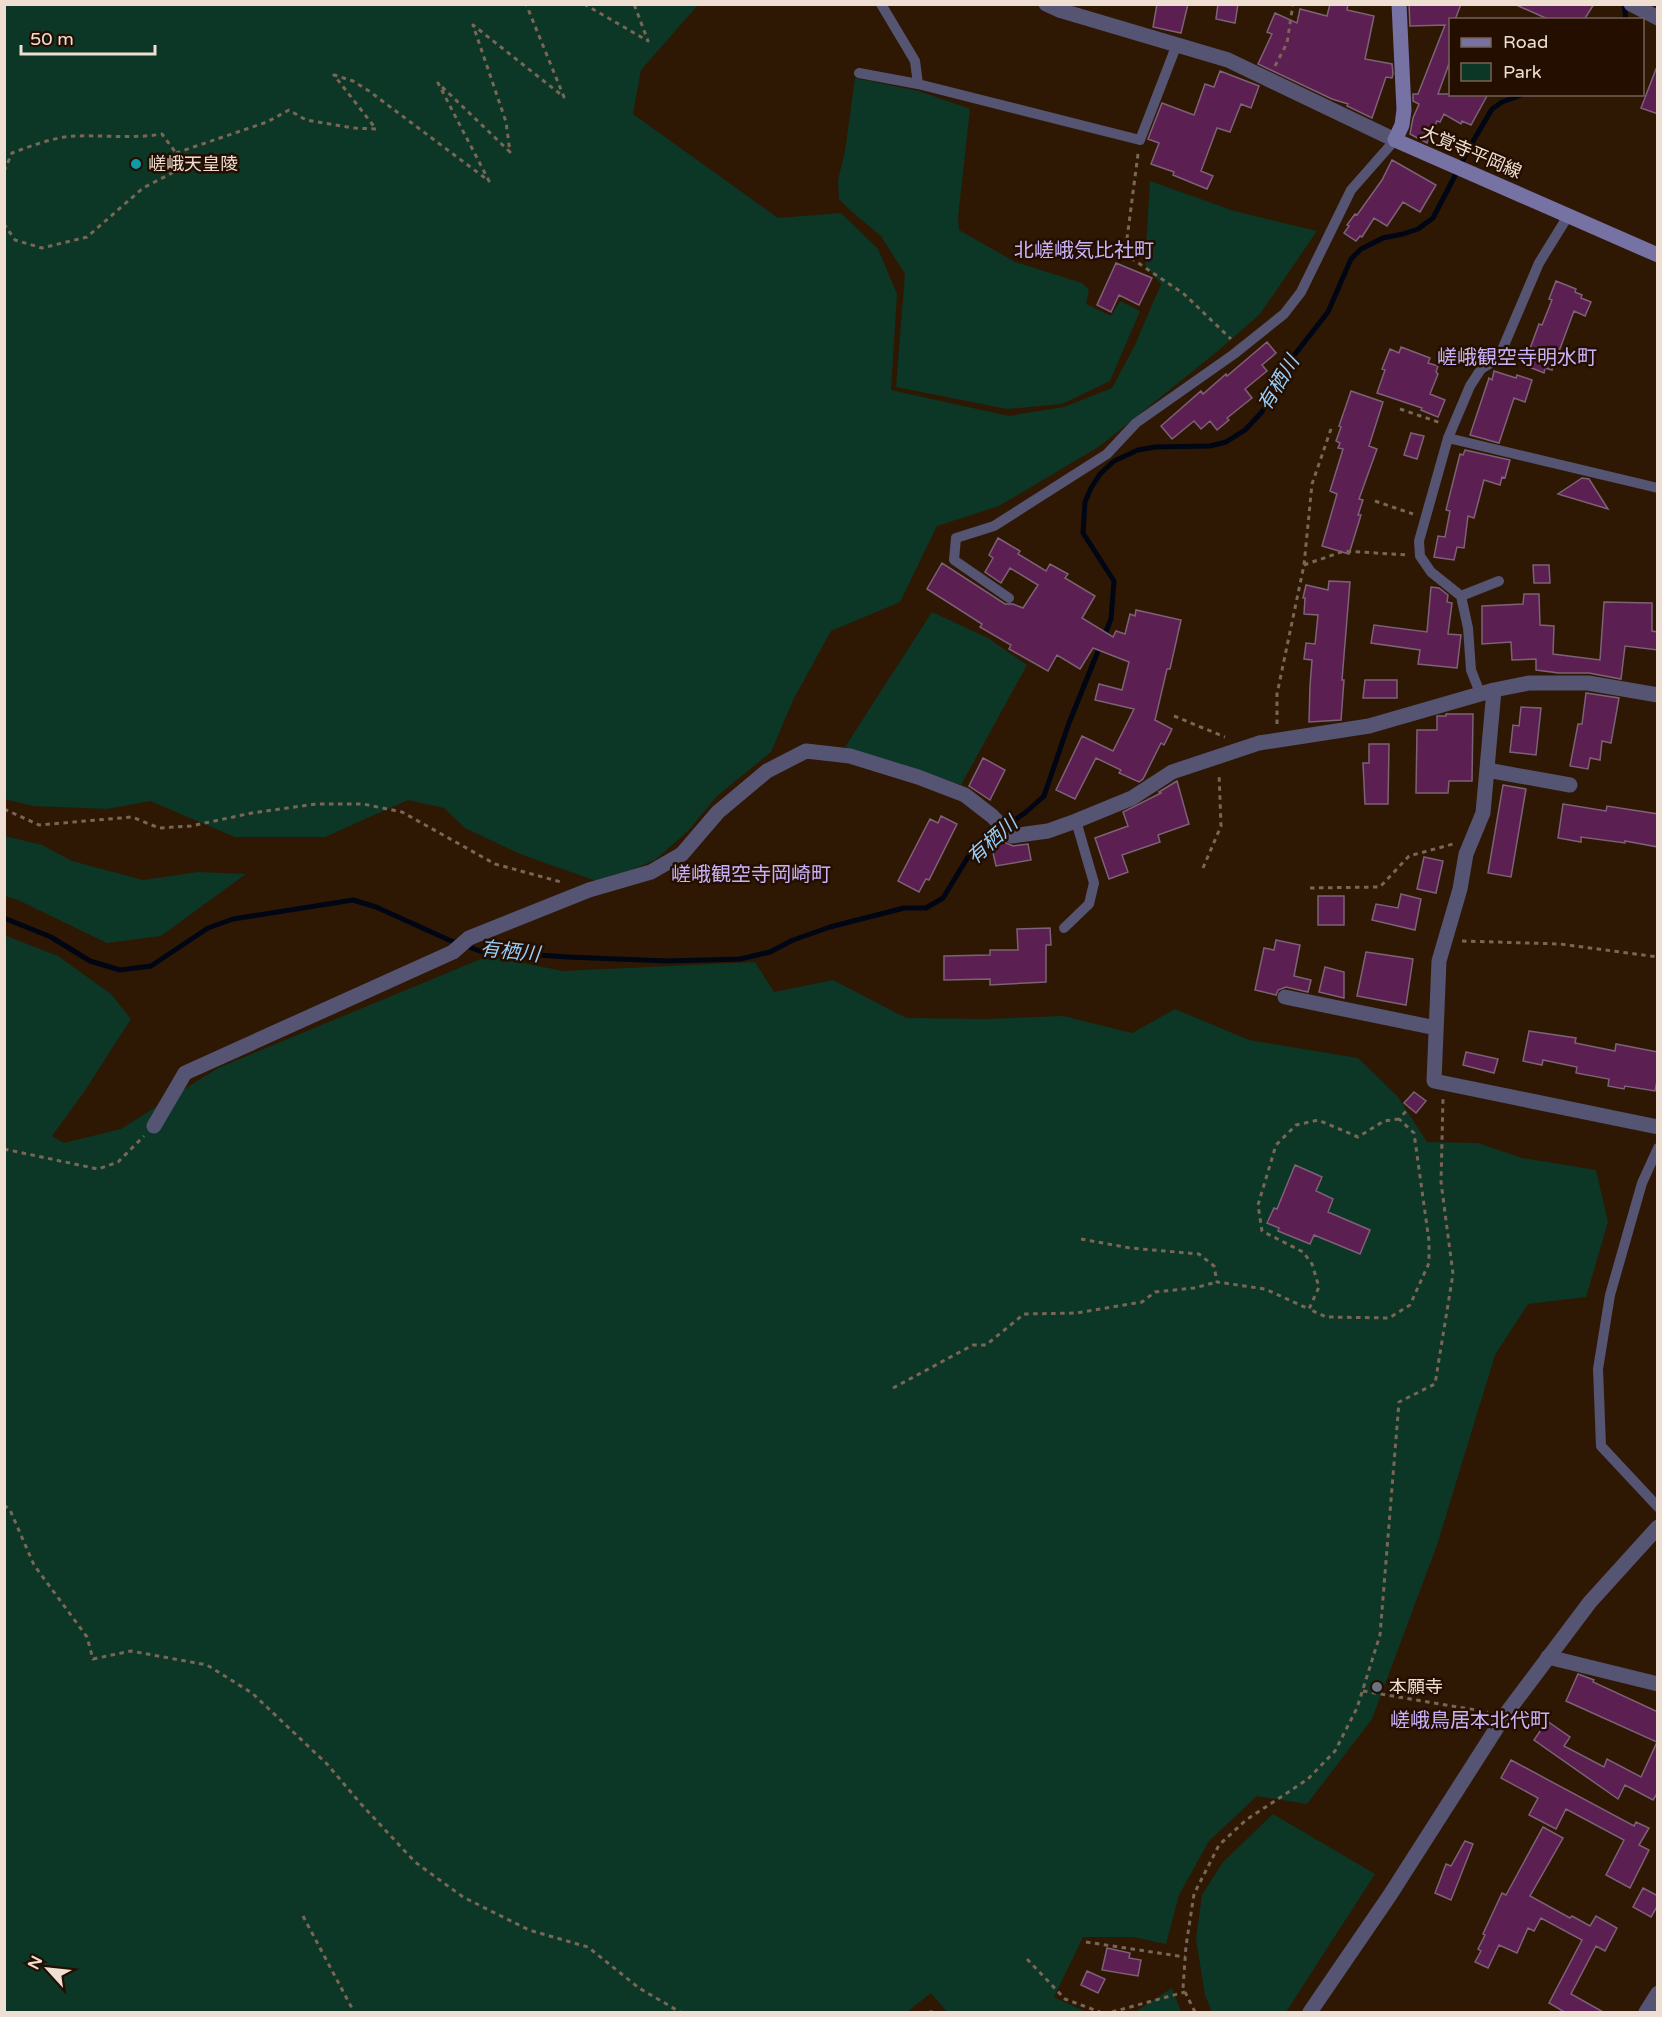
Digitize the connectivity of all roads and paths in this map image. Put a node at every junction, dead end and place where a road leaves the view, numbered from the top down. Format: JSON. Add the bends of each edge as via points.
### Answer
{"nodes":[{"id":1,"x":526,"y":4,"type":"edge"},
{"id":2,"x":584,"y":4,"type":"edge"},
{"id":3,"x":634,"y":4,"type":"edge"},
{"id":4,"x":881,"y":4,"type":"edge"},
{"id":5,"x":1293,"y":4,"type":"edge"},
{"id":6,"x":1399,"y":4,"type":"edge"},
{"id":7,"x":1631,"y":4,"type":"edge"},
{"id":8,"x":1054,"y":6,"type":"edge"},
{"id":9,"x":1658,"y":18,"type":"edge"},
{"id":10,"x":1177,"y":44,"type":"junction"},
{"id":11,"x":859,"y":74,"type":"dead end"},
{"id":12,"x":1269,"y":79,"type":"junction"},
{"id":13,"x":918,"y":84,"type":"junction"},
{"id":14,"x":1140,"y":140,"type":"junction"},
{"id":15,"x":1395,"y":140,"type":"junction"},
{"id":16,"x":176,"y":153,"type":"junction"},
{"id":17,"x":4,"y":171,"type":"edge"},
{"id":18,"x":1569,"y":216,"type":"junction"},
{"id":19,"x":4,"y":224,"type":"edge"},
{"id":20,"x":1658,"y":255,"type":"edge"},
{"id":21,"x":1241,"y":348,"type":"junction"},
{"id":22,"x":1400,"y":409,"type":"dead end"},
{"id":23,"x":1332,"y":426,"type":"dead end"},
{"id":24,"x":1453,"y":427,"type":"junction"},
{"id":25,"x":1448,"y":438,"type":"junction"},
{"id":26,"x":1658,"y":488,"type":"edge"},
{"id":27,"x":1375,"y":501,"type":"dead end"},
{"id":28,"x":1426,"y":518,"type":"junction"},
{"id":29,"x":1420,"y":556,"type":"junction"},
{"id":30,"x":1304,"y":565,"type":"junction"},
{"id":31,"x":1499,"y":581,"type":"dead end"},
{"id":32,"x":1461,"y":597,"type":"junction"},
{"id":33,"x":1009,"y":598,"type":"dead end"},
{"id":34,"x":1487,"y":692,"type":"junction"},
{"id":35,"x":1658,"y":695,"type":"edge"},
{"id":36,"x":1174,"y":717,"type":"dead end"},
{"id":37,"x":1276,"y":741,"type":"junction"},
{"id":38,"x":1249,"y":747,"type":"junction"},
{"id":39,"x":1218,"y":757,"type":"junction"},
{"id":40,"x":1487,"y":770,"type":"junction"},
{"id":41,"x":1570,"y":785,"type":"dead end"},
{"id":42,"x":4,"y":809,"type":"edge"},
{"id":43,"x":1076,"y":821,"type":"junction"},
{"id":44,"x":1472,"y":839,"type":"junction"},
{"id":45,"x":1203,"y":868,"type":"dead end"},
{"id":46,"x":1310,"y":888,"type":"dead end"},
{"id":47,"x":589,"y":890,"type":"junction"},
{"id":48,"x":1064,"y":928,"type":"dead end"},
{"id":49,"x":1448,"y":934,"type":"junction"},
{"id":50,"x":1658,"y":957,"type":"edge"},
{"id":51,"x":1285,"y":997,"type":"dead end"},
{"id":52,"x":1436,"y":1028,"type":"junction"},
{"id":53,"x":1444,"y":1083,"type":"junction"},
{"id":54,"x":1409,"y":1108,"type":"dead end"},
{"id":55,"x":1399,"y":1119,"type":"junction"},
{"id":56,"x":154,"y":1126,"type":"joint"},
{"id":57,"x":1658,"y":1126,"type":"edge"},
{"id":58,"x":1658,"y":1148,"type":"edge"},
{"id":59,"x":4,"y":1149,"type":"edge"},
{"id":60,"x":1081,"y":1239,"type":"dead end"},
{"id":61,"x":1217,"y":1282,"type":"junction"},
{"id":62,"x":1309,"y":1309,"type":"junction"},
{"id":63,"x":893,"y":1388,"type":"dead end"},
{"id":64,"x":4,"y":1505,"type":"edge"},
{"id":65,"x":1658,"y":1507,"type":"edge"},
{"id":66,"x":1658,"y":1527,"type":"edge"},
{"id":67,"x":1548,"y":1657,"type":"junction"},
{"id":68,"x":1658,"y":1684,"type":"edge"},
{"id":69,"x":1362,"y":1691,"type":"junction"},
{"id":70,"x":1505,"y":1715,"type":"junction"},
{"id":71,"x":303,"y":1916,"type":"dead end"},
{"id":72,"x":1086,"y":1942,"type":"dead end"},
{"id":73,"x":1185,"y":1957,"type":"junction"},
{"id":74,"x":1027,"y":1959,"type":"dead end"},
{"id":75,"x":1185,"y":1992,"type":"junction"},
{"id":76,"x":1658,"y":1993,"type":"edge"},
{"id":77,"x":354,"y":2013,"type":"edge"},
{"id":78,"x":680,"y":2013,"type":"edge"},
{"id":79,"x":929,"y":2013,"type":"edge"},
{"id":80,"x":933,"y":2013,"type":"edge"},
{"id":81,"x":1100,"y":2013,"type":"edge"},
{"id":82,"x":1112,"y":2013,"type":"edge"},
{"id":83,"x":1195,"y":2013,"type":"edge"},
{"id":84,"x":1310,"y":2013,"type":"edge"},
{"id":85,"x":1646,"y":2013,"type":"edge"}],
"edges":[{"from":1,"to":16,"type":"path","via":[[564,97],[473,25],[506,122],[510,152],[438,83],[489,181],[353,81],[333,75],[376,129],[306,120],[289,110],[267,122]]},
{"from":2,"to":3,"type":"path","via":[[648,41]]},
{"from":4,"to":13,"type":"lane","via":[[915,61]]},
{"from":5,"to":12,"type":"path","via":[[1287,43]]},
{"from":6,"to":15,"type":"main road","name":"大覚寺平岡線","via":[[1404,110]]},
{"from":7,"to":9,"type":"street"},
{"from":8,"to":10,"type":"street"},
{"from":10,"to":12,"type":"street"},
{"from":10,"to":14,"type":"lane"},
{"from":11,"to":13,"type":"lane"},
{"from":12,"to":15,"type":"street"},
{"from":13,"to":14,"type":"lane"},
{"from":14,"to":21,"type":"path","via":[[1125,254],[1184,294]]},
{"from":15,"to":18,"type":"main road","name":"大覚寺平岡線"},
{"from":15,"to":21,"type":"lane","via":[[1351,190],[1301,292],[1284,314]]},
{"from":16,"to":17,"type":"path","via":[[162,134],[72,136],[12,153]]},
{"from":16,"to":19,"type":"path","via":[[174,172],[143,188],[87,237],[42,248],[15,240]]},
{"from":18,"to":20,"type":"main road","name":"大覚寺平岡線"},
{"from":18,"to":24,"type":"lane","via":[[1539,263],[1502,350],[1481,369],[1470,386]]},
{"from":21,"to":33,"type":"lane","via":[[1137,423],[1107,454],[994,526],[956,537],[954,560]]},
{"from":22,"to":24,"type":"path"},
{"from":23,"to":30,"type":"path","via":[[1312,484]]},
{"from":24,"to":25,"type":"lane"},
{"from":25,"to":26,"type":"lane"},
{"from":25,"to":28,"type":"lane"},
{"from":27,"to":28,"type":"path"},
{"from":28,"to":29,"type":"lane","via":[[1419,541]]},
{"from":29,"to":30,"type":"path","via":[[1344,551]]},
{"from":29,"to":32,"type":"lane","via":[[1431,572]]},
{"from":30,"to":37,"type":"path","via":[[1277,694]]},
{"from":31,"to":32,"type":"lane"},
{"from":32,"to":34,"type":"lane","via":[[1471,670]]},
{"from":34,"to":35,"type":"street","via":[[1529,683],[1587,683]]},
{"from":34,"to":37,"type":"street","via":[[1369,726]]},
{"from":34,"to":40,"type":"street"},
{"from":36,"to":38,"type":"path"},
{"from":37,"to":38,"type":"street"},
{"from":38,"to":39,"type":"street"},
{"from":39,"to":43,"type":"street","via":[[1172,772],[1132,798]]},
{"from":39,"to":45,"type":"path","via":[[1221,825]]},
{"from":40,"to":41,"type":"street"},
{"from":40,"to":44,"type":"street","via":[[1484,813]]},
{"from":42,"to":47,"type":"path","via":[[39,825],[132,817],[159,828],[316,804],[363,804],[402,812],[495,864]]},
{"from":43,"to":47,"type":"street","via":[[1048,831],[1012,836],[965,795],[850,756],[806,751],[767,771],[718,812],[682,854],[651,872]]},
{"from":43,"to":48,"type":"lane","via":[[1094,883],[1089,904]]},
{"from":44,"to":46,"type":"path","via":[[1409,856],[1380,887]]},
{"from":44,"to":49,"type":"street"},
{"from":47,"to":56,"type":"street","via":[[470,938],[453,952],[185,1073]]},
{"from":49,"to":50,"type":"path","via":[[1464,942],[1560,944]]},
{"from":49,"to":52,"type":"street","via":[[1440,961]]},
{"from":51,"to":52,"type":"street"},
{"from":52,"to":53,"type":"street","via":[[1434,1082]]},
{"from":53,"to":57,"type":"street"},
{"from":53,"to":69,"type":"path","via":[[1441,1182],[1453,1274],[1435,1384],[1399,1402],[1380,1635]]},
{"from":54,"to":55,"type":"path"},
{"from":55,"to":62,"type":"path","via":[[1414,1133],[1430,1263],[1410,1305],[1389,1318],[1326,1317]]},
{"from":55,"to":62,"type":"path","via":[[1384,1121],[1358,1137],[1318,1119],[1296,1125],[1276,1145],[1258,1205],[1262,1231],[1303,1252],[1312,1264],[1319,1287]]},
{"from":56,"to":59,"type":"path","via":[[118,1162],[98,1168]]},
{"from":58,"to":65,"type":"lane","via":[[1642,1183],[1610,1295],[1598,1370],[1601,1446]]},
{"from":60,"to":61,"type":"path","via":[[1199,1254],[1214,1266]]},
{"from":61,"to":62,"type":"path","via":[[1265,1289]]},
{"from":61,"to":63,"type":"path","via":[[1155,1292],[1142,1302],[1088,1311],[1023,1314],[986,1344],[973,1345]]},
{"from":64,"to":78,"type":"path","via":[[10,1510],[34,1565],[87,1637],[93,1659],[131,1651],[207,1665],[252,1693],[327,1764],[415,1862],[453,1890],[530,1930],[588,1947],[639,1988]]},
{"from":66,"to":67,"type":"street","via":[[1590,1602]]},
{"from":67,"to":68,"type":"street"},
{"from":67,"to":70,"type":"street"},
{"from":69,"to":70,"type":"path"},
{"from":69,"to":73,"type":"path","via":[[1358,1708],[1335,1752],[1308,1779],[1246,1820],[1219,1845],[1194,1894]]},
{"from":70,"to":84,"type":"street"},
{"from":71,"to":77,"type":"path"},
{"from":72,"to":73,"type":"path"},
{"from":73,"to":75,"type":"path"},
{"from":74,"to":81,"type":"path","via":[[1065,1999]]},
{"from":75,"to":82,"type":"path"},
{"from":75,"to":83,"type":"path"},
{"from":76,"to":85,"type":"street"},
{"from":79,"to":80,"type":"path"}]}
